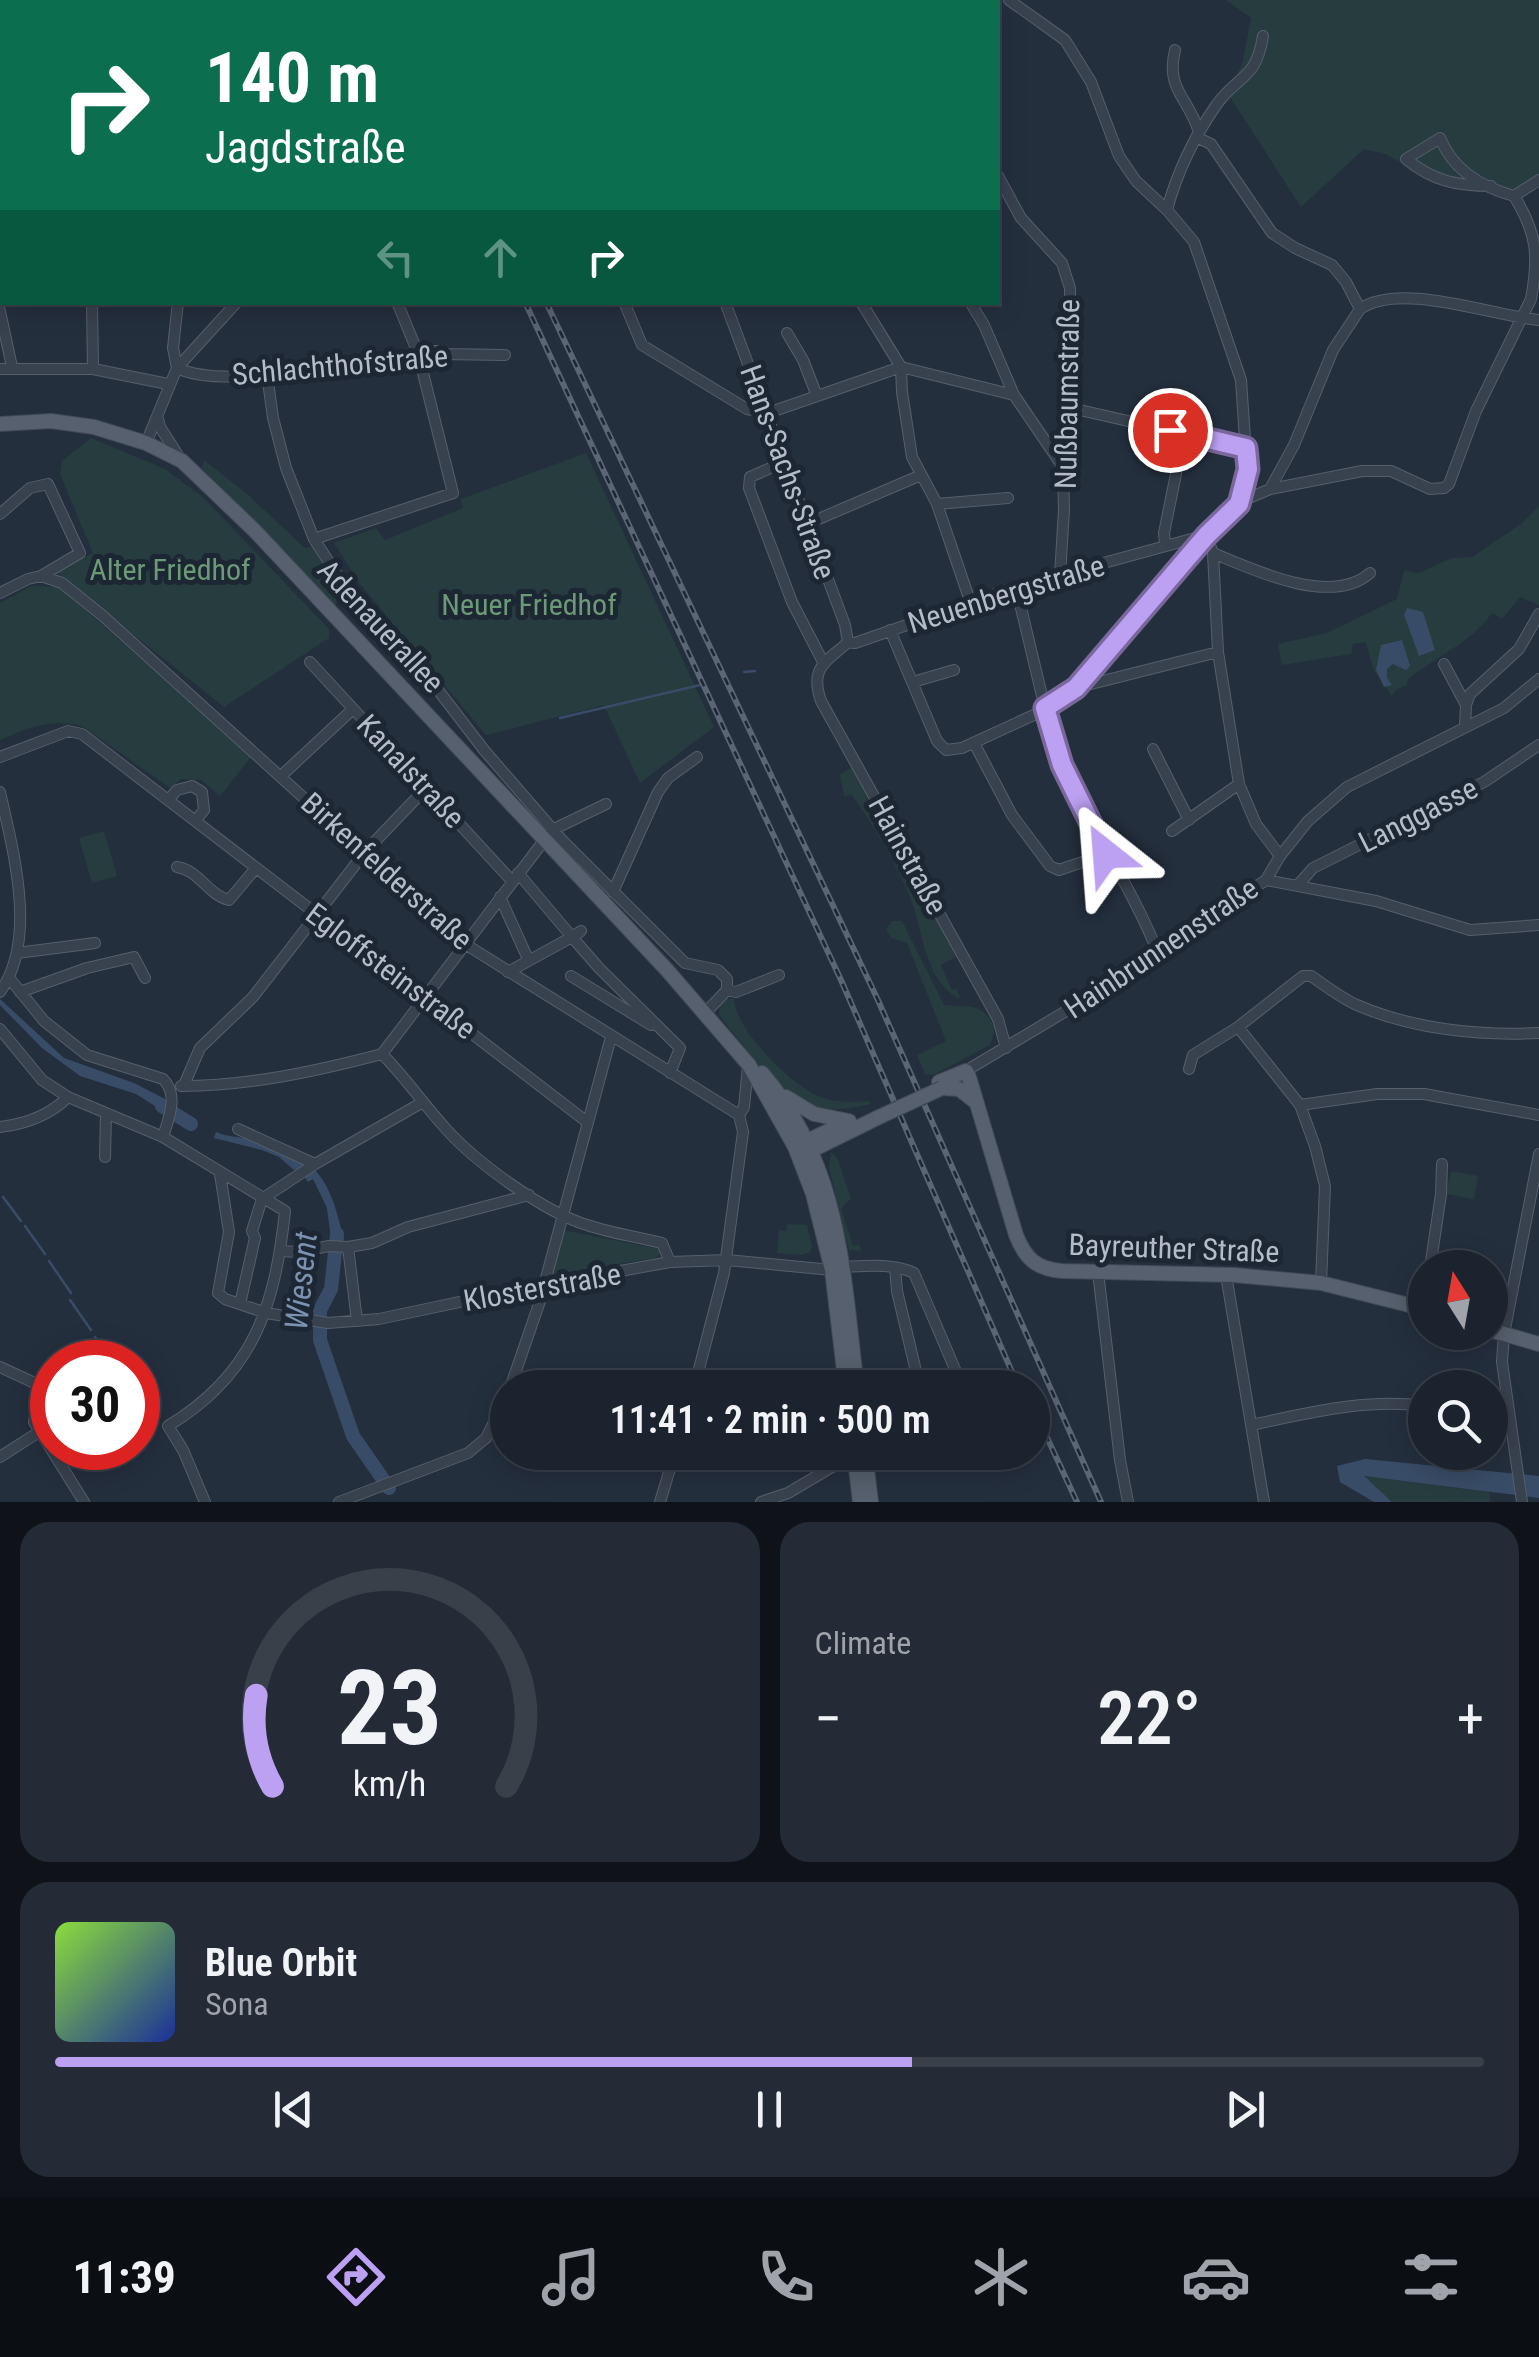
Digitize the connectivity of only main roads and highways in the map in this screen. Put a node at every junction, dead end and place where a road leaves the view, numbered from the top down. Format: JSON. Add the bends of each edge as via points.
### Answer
{"nodes":[{"id":1,"x":0,"y":424,"type":"edge"},
{"id":2,"x":666,"y":970,"type":"junction"},
{"id":3,"x":940,"y":1085,"type":"junction"},
{"id":4,"x":778,"y":1092,"type":"junction"},
{"id":5,"x":978,"y":1103,"type":"junction"},
{"id":6,"x":877,"y":1113,"type":"junction"},
{"id":7,"x":850,"y":1121,"type":"junction"},
{"id":8,"x":835,"y":1141,"type":"junction"},
{"id":9,"x":804,"y":1148,"type":"junction"},
{"id":10,"x":823,"y":1179,"type":"junction"},
{"id":11,"x":837,"y":1268,"type":"junction"},
{"id":12,"x":1408,"y":1305,"type":"edge"},
{"id":13,"x":1508,"y":1335,"type":"edge"},
{"id":14,"x":1539,"y":1344,"type":"edge"},
{"id":15,"x":845,"y":1370,"type":"edge"},
{"id":16,"x":854,"y":1370,"type":"edge"},
{"id":17,"x":858,"y":1470,"type":"edge"},
{"id":18,"x":862,"y":1470,"type":"edge"},
{"id":19,"x":860,"y":1502,"type":"edge"},
{"id":20,"x":871,"y":1502,"type":"edge"}],
"edges":[{"from":1,"to":2,"type":"main road","name":"Adenauerallee","via":[[71,422],[146,442],[182,461],[548,835]]},
{"from":2,"to":4,"type":"main road","name":"Adenauerallee"},
{"from":2,"to":9,"type":"main road","name":"Adenauerallee","via":[[748,1065]]},
{"from":3,"to":5,"type":"main road"},
{"from":3,"to":5,"type":"main road","name":"Bayreuther Straße","via":[[966,1071]]},
{"from":3,"to":6,"type":"main road","bridge":true},
{"from":4,"to":7,"type":"main road","via":[[814,1114]]},
{"from":4,"to":9,"type":"main road","name":"Adenauerallee"},
{"from":5,"to":12,"type":"main road","name":"Bayreuther Straße","via":[[1016,1234],[1033,1262],[1050,1270],[1321,1283]]},
{"from":6,"to":7,"type":"main road"},
{"from":6,"to":8,"type":"main road"},
{"from":7,"to":9,"type":"main road"},
{"from":8,"to":9,"type":"main road"},
{"from":8,"to":10,"type":"main road"},
{"from":9,"to":10,"type":"main road"},
{"from":9,"to":11,"type":"main road"},
{"from":10,"to":11,"type":"main road","via":[[839,1236]]},
{"from":11,"to":15,"type":"main road"},
{"from":11,"to":16,"type":"main road"},
{"from":13,"to":14,"type":"main road"},
{"from":17,"to":19,"type":"main road"},
{"from":18,"to":20,"type":"main road"}]}
